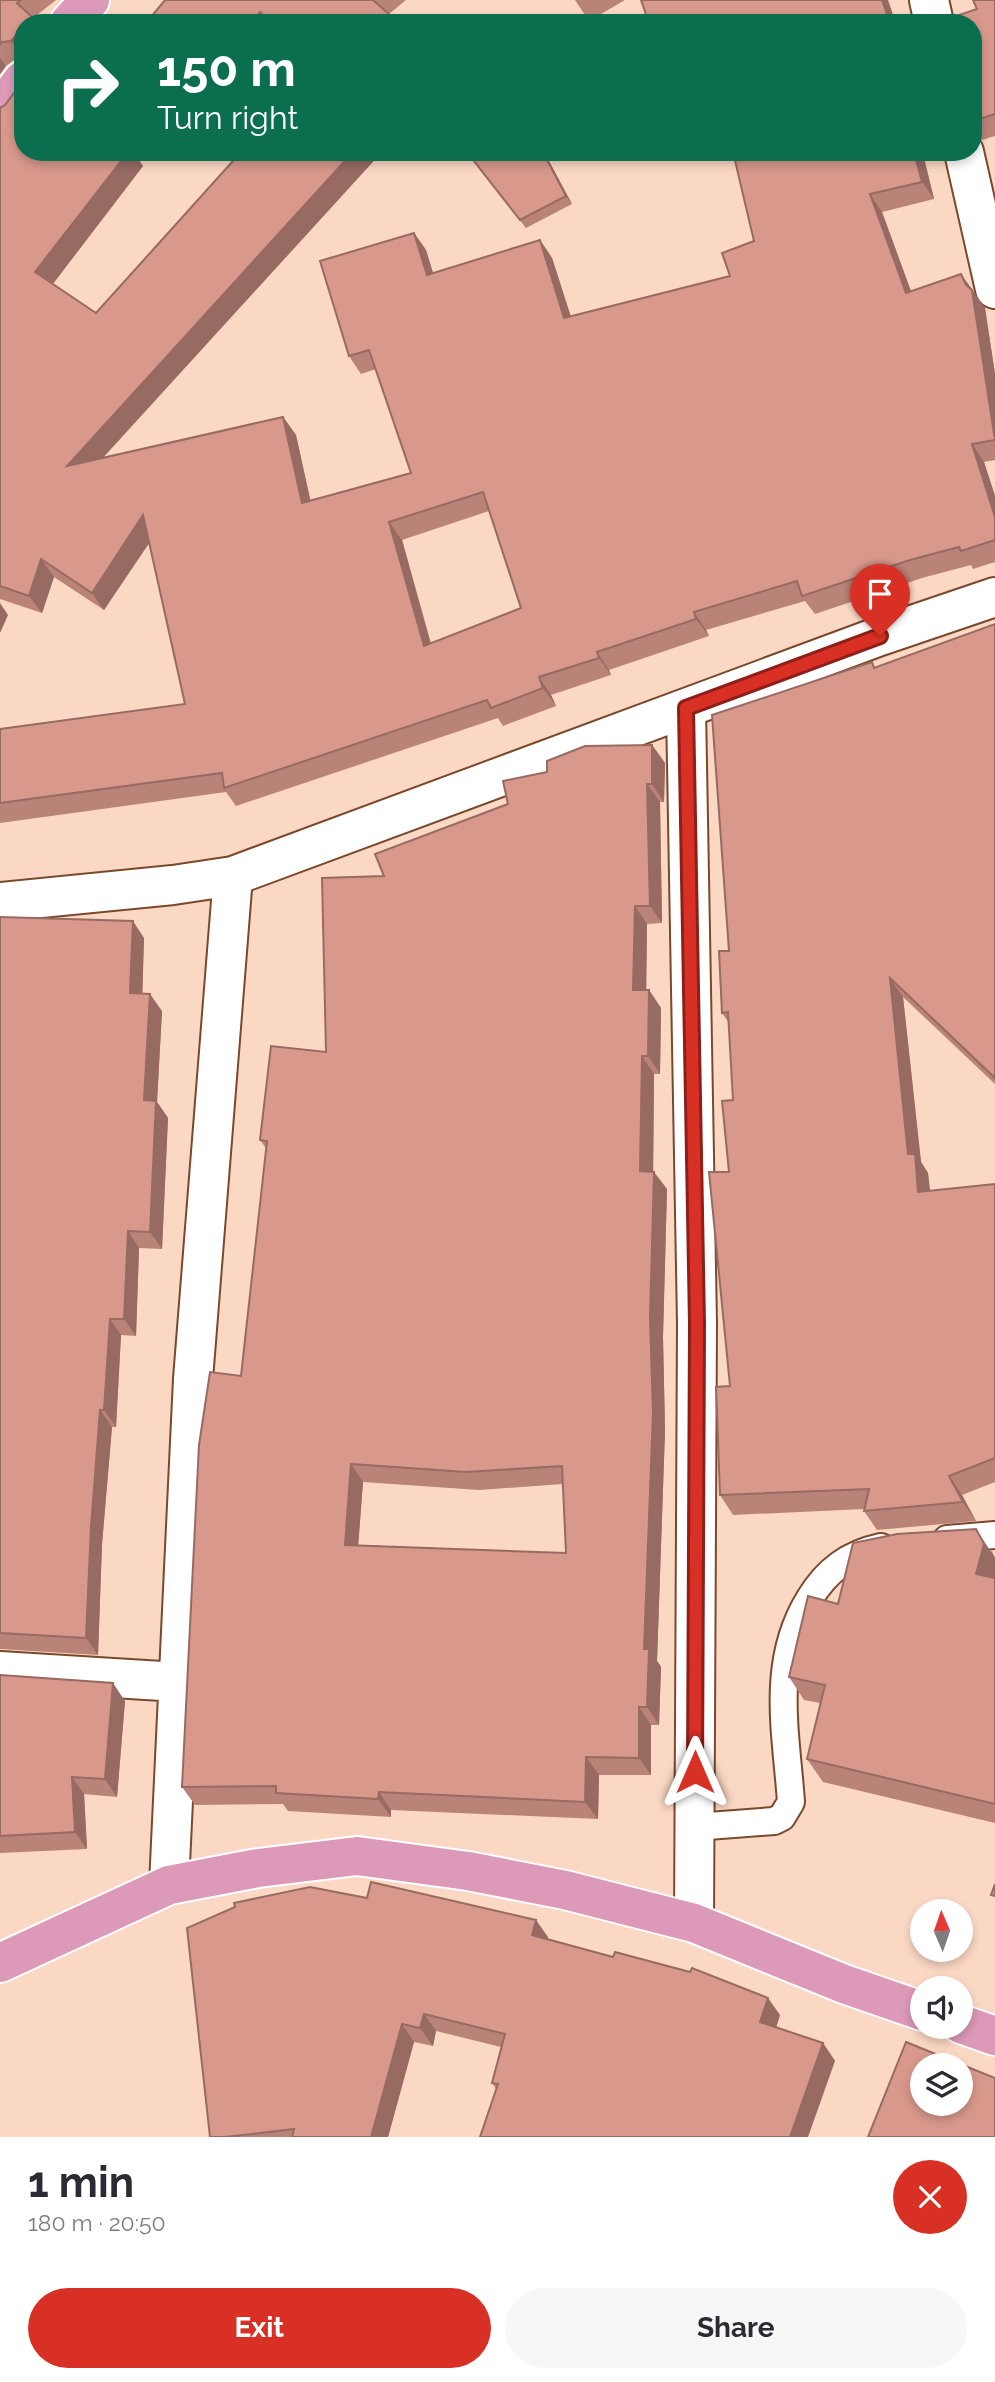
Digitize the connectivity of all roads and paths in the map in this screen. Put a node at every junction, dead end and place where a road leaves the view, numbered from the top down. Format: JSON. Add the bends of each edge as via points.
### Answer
{"nodes":[{"id":1,"x":90,"y":0,"type":"edge"},
{"id":2,"x":77,"y":14,"type":"edge"},
{"id":3,"x":966,"y":161,"type":"edge"},
{"id":4,"x":995,"y":289,"type":"edge"},
{"id":5,"x":995,"y":597,"type":"edge"},
{"id":6,"x":686,"y":708,"type":"junction"},
{"id":7,"x":233,"y":876,"type":"junction"},
{"id":8,"x":0,"y":902,"type":"edge"},
{"id":9,"x":995,"y":1535,"type":"edge"},
{"id":10,"x":927,"y":1541,"type":"edge"},
{"id":11,"x":899,"y":1543,"type":"edge"},
{"id":12,"x":0,"y":1671,"type":"edge"},
{"id":13,"x":178,"y":1682,"type":"junction"},
{"id":14,"x":695,"y":1828,"type":"junction"},
{"id":15,"x":169,"y":1885,"type":"junction"},
{"id":16,"x":694,"y":1923,"type":"junction"},
{"id":17,"x":0,"y":1963,"type":"edge"},
{"id":18,"x":910,"y":2007,"type":"edge"},
{"id":19,"x":973,"y":2028,"type":"edge"},
{"id":20,"x":995,"y":2036,"type":"edge"}],
"edges":[{"from":1,"to":2,"type":"highway"},
{"from":3,"to":4,"type":"street"},
{"from":5,"to":6,"type":"street"},
{"from":6,"to":7,"type":"street"},
{"from":6,"to":14,"type":"street","via":[[697,1324]]},
{"from":7,"to":8,"type":"street"},
{"from":7,"to":13,"type":"street","via":[[193,1380]]},
{"from":9,"to":10,"type":"lane"},
{"from":11,"to":14,"type":"lane","via":[[864,1551],[833,1567],[795,1621],[786,1649],[783,1691],[788,1810],[774,1821]]},
{"from":12,"to":13,"type":"street"},
{"from":13,"to":15,"type":"street"},
{"from":14,"to":16,"type":"street"},
{"from":15,"to":16,"type":"highway","via":[[357,1856],[468,1871]]},
{"from":15,"to":17,"type":"highway"},
{"from":16,"to":18,"type":"highway"},
{"from":19,"to":20,"type":"highway"}]}
